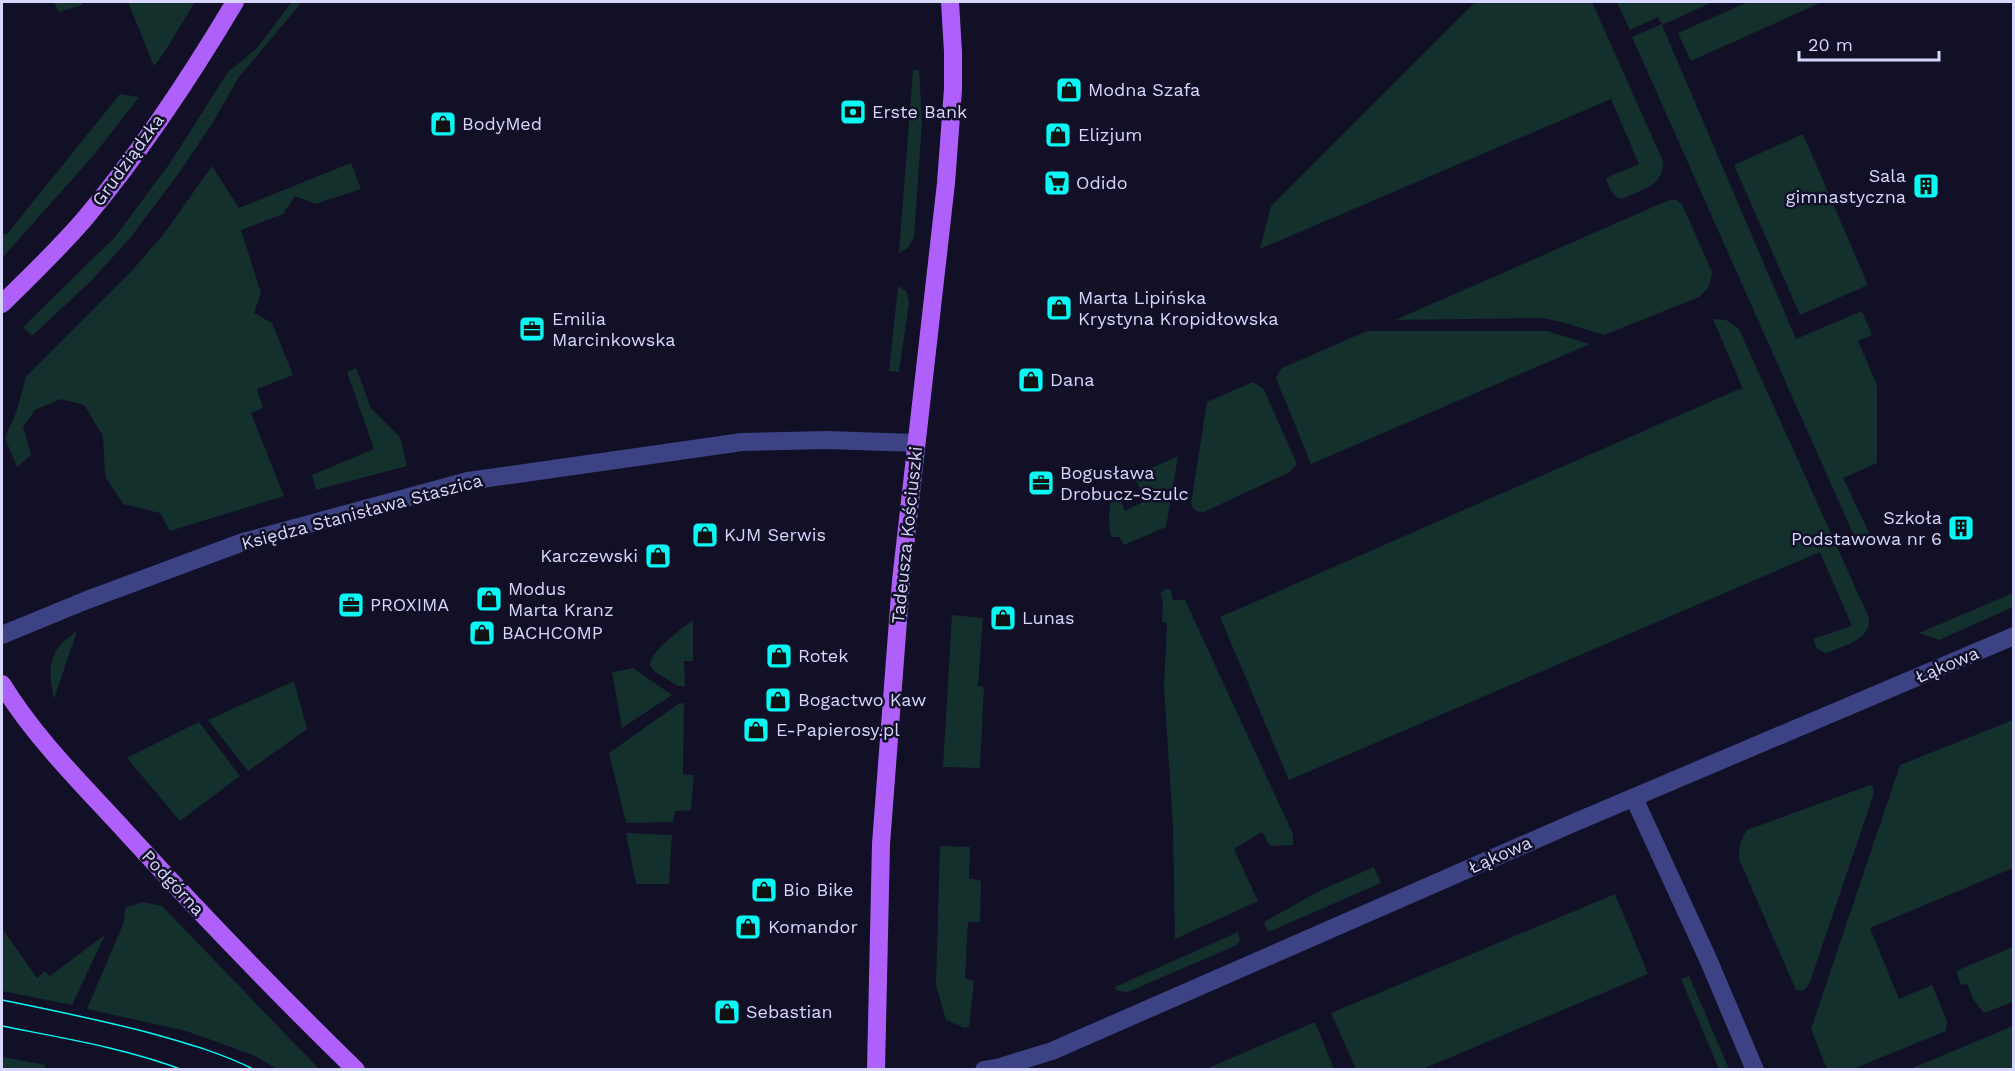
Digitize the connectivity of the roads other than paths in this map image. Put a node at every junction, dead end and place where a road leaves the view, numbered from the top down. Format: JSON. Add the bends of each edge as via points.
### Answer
{"nodes":[{"id":1,"x":235,"y":2,"type":"edge"},
{"id":2,"x":950,"y":2,"type":"edge"},
{"id":3,"x":2,"y":304,"type":"edge"},
{"id":4,"x":916,"y":443,"type":"junction"},
{"id":5,"x":2,"y":635,"type":"edge"},
{"id":6,"x":2013,"y":636,"type":"edge"},
{"id":7,"x":2,"y":684,"type":"edge"},
{"id":8,"x":1634,"y":798,"type":"junction"},
{"id":9,"x":356,"y":1070,"type":"edge"},
{"id":10,"x":876,"y":1070,"type":"edge"},
{"id":11,"x":984,"y":1070,"type":"edge"},
{"id":12,"x":1755,"y":1070,"type":"edge"}],
"edges":[{"from":1,"to":3,"type":"main road","name":"Grudziądzka","via":[[198,63],[87,216]]},
{"from":2,"to":4,"type":"main road","name":"Tadeusza Kościuszki","via":[[953,88],[946,183]]},
{"from":4,"to":5,"type":"street","name":"Księdza Stanisława Staszica","via":[[742,442],[468,481],[243,542]]},
{"from":4,"to":10,"type":"main road","name":"Tadeusza Kościuszki","via":[[881,844]]},
{"from":6,"to":8,"type":"street","name":"Łąkowa"},
{"from":7,"to":9,"type":"main road","name":"Podgórna","via":[[70,772],[211,924]]},
{"from":8,"to":11,"type":"street","name":"Łąkowa","via":[[1052,1051]]},
{"from":8,"to":12,"type":"street"}]}
